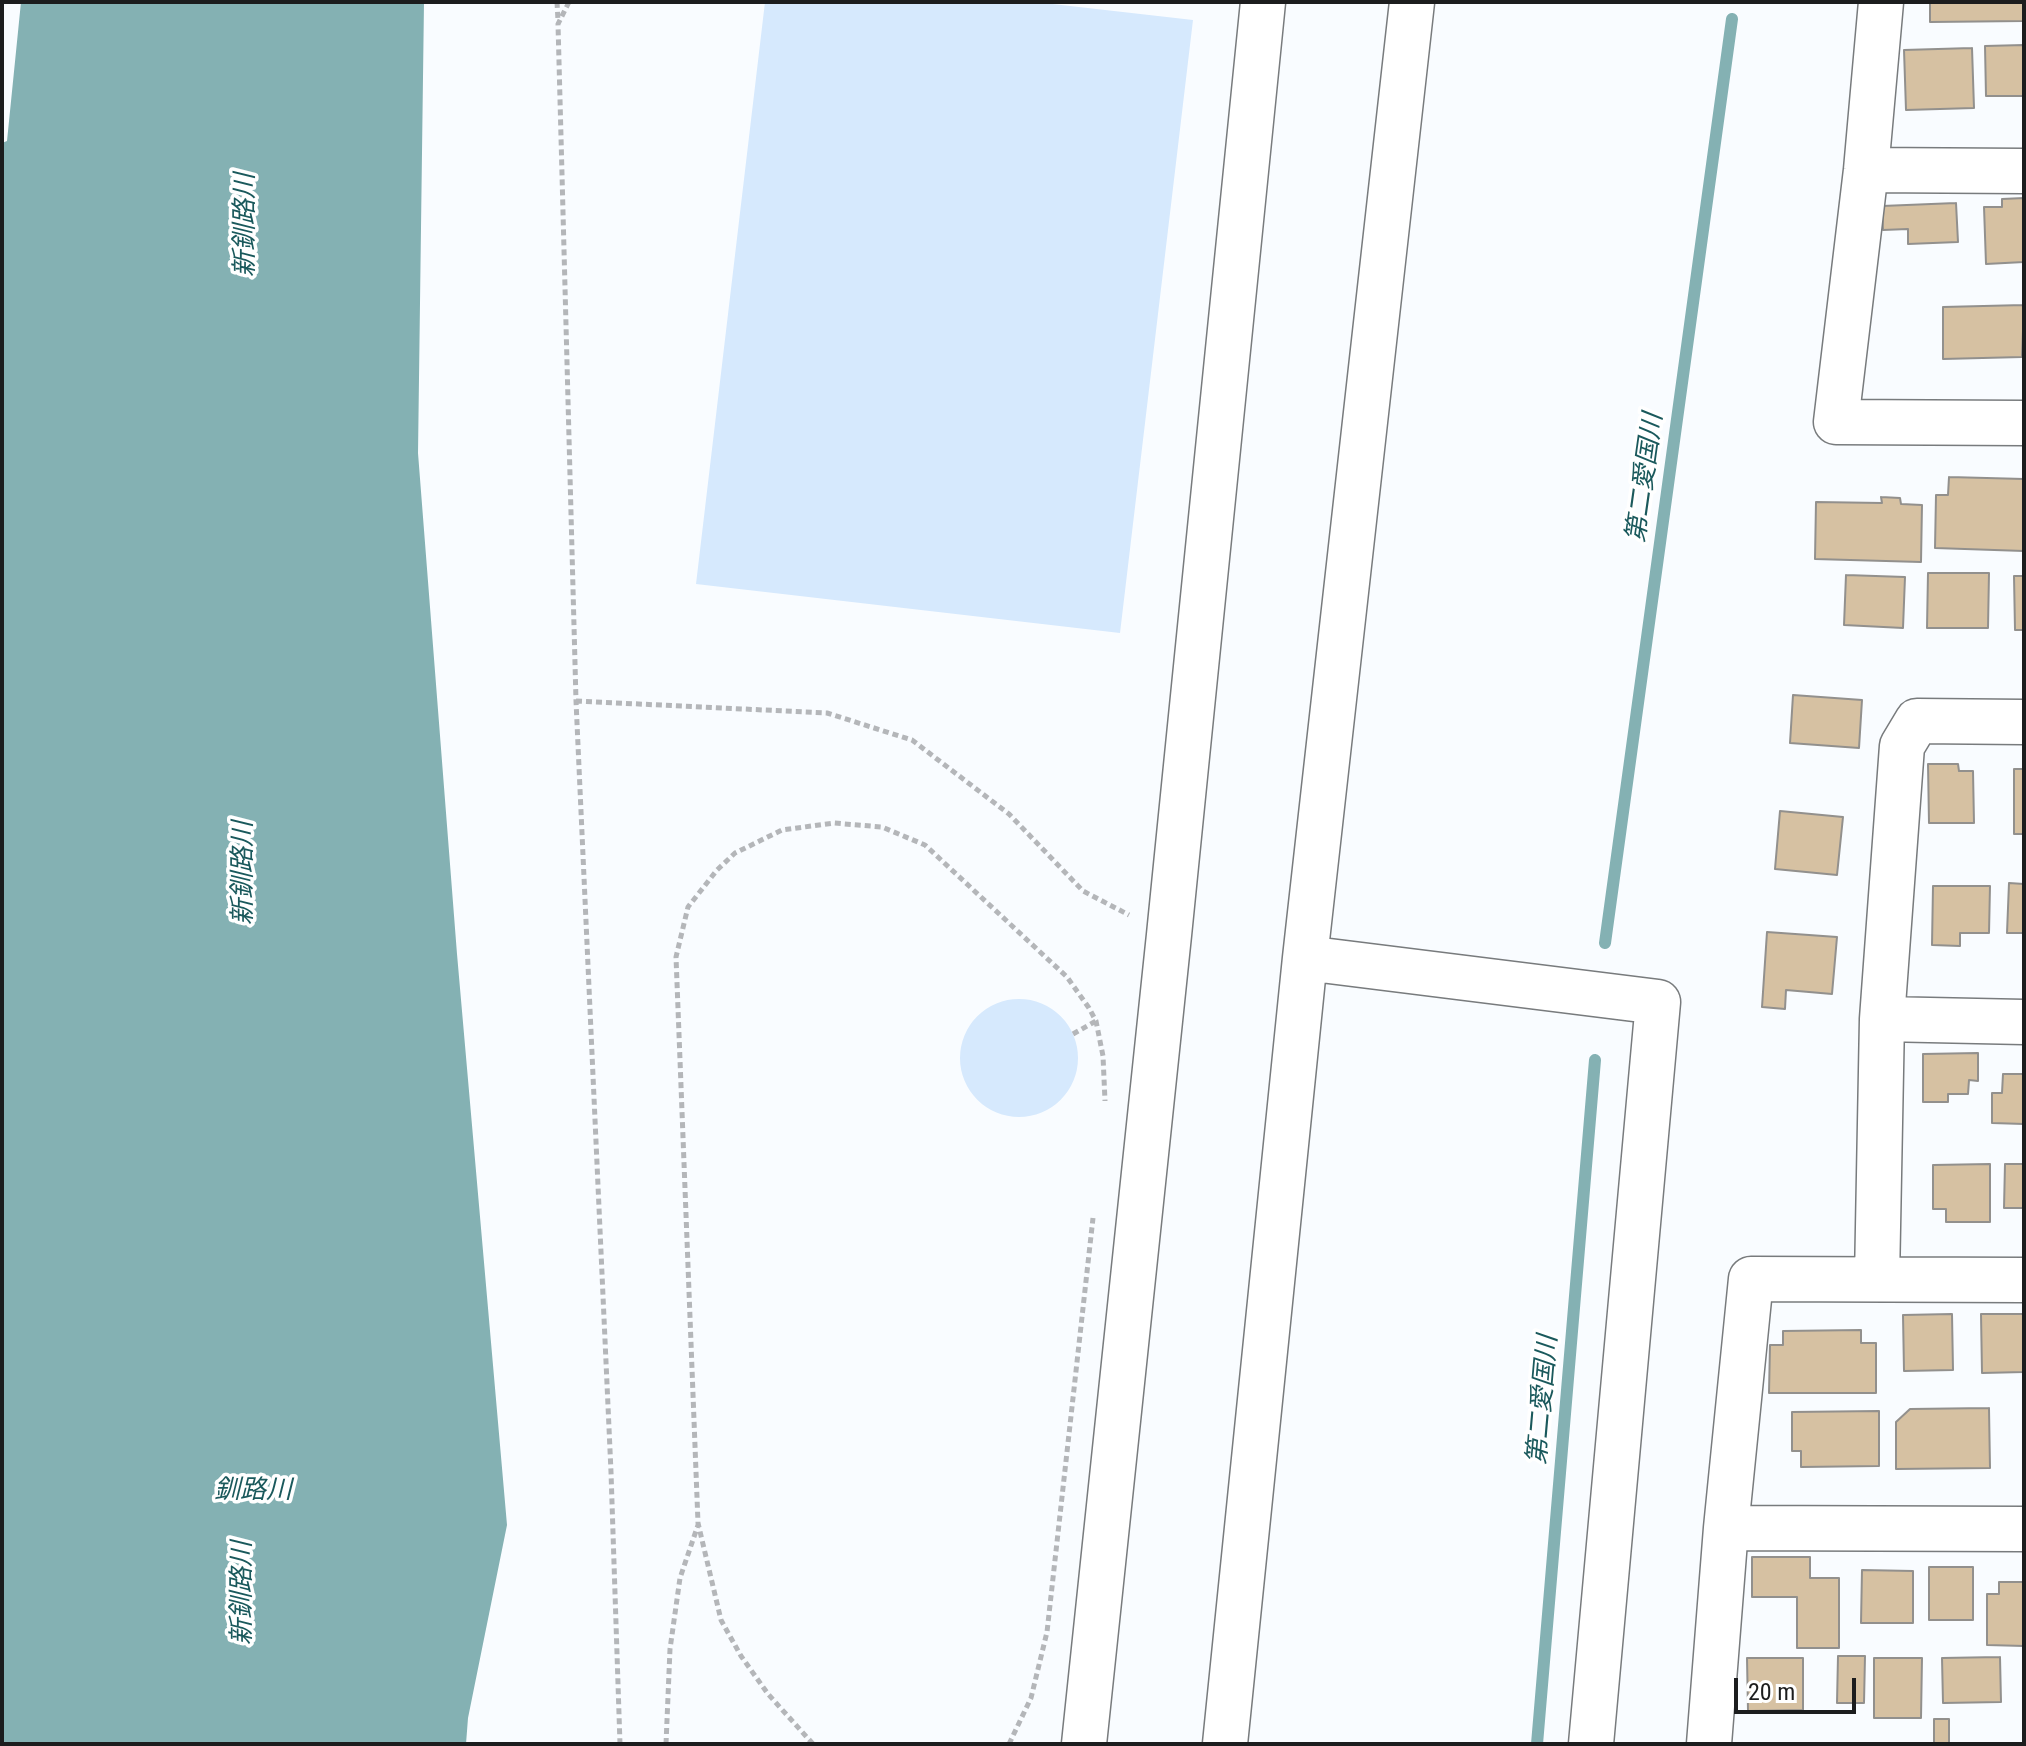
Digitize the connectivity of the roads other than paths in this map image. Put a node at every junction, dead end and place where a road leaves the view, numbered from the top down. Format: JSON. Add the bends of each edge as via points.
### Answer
{"nodes":[{"id":1,"x":1263,"y":2,"type":"edge"},
{"id":2,"x":1412,"y":2,"type":"edge"},
{"id":3,"x":1881,"y":2,"type":"edge"},
{"id":4,"x":1866,"y":170,"type":"junction"},
{"id":5,"x":2024,"y":171,"type":"edge"},
{"id":6,"x":2024,"y":423,"type":"edge"},
{"id":7,"x":2024,"y":722,"type":"edge"},
{"id":8,"x":1305,"y":958,"type":"junction"},
{"id":9,"x":1882,"y":1019,"type":"junction"},
{"id":10,"x":2024,"y":1022,"type":"edge"},
{"id":11,"x":1877,"y":1279,"type":"junction"},
{"id":12,"x":2024,"y":1280,"type":"edge"},
{"id":13,"x":1726,"y":1528,"type":"junction"},
{"id":14,"x":2024,"y":1529,"type":"edge"},
{"id":15,"x":1084,"y":1744,"type":"edge"},
{"id":16,"x":1225,"y":1744,"type":"edge"},
{"id":17,"x":1591,"y":1744,"type":"edge"},
{"id":18,"x":1709,"y":1744,"type":"edge"}],
"edges":[{"from":1,"to":15,"type":"street"},
{"from":2,"to":8,"type":"street"},
{"from":3,"to":4,"type":"street"},
{"from":4,"to":5,"type":"street"},
{"from":4,"to":6,"type":"street","via":[[1836,422]]},
{"from":7,"to":9,"type":"street","via":[[1917,721],[1902,746]]},
{"from":8,"to":16,"type":"street"},
{"from":8,"to":17,"type":"street","via":[[1658,1002]]},
{"from":9,"to":10,"type":"street"},
{"from":9,"to":11,"type":"street"},
{"from":11,"to":12,"type":"street"},
{"from":11,"to":13,"type":"street","via":[[1751,1279]]},
{"from":13,"to":14,"type":"street"},
{"from":13,"to":18,"type":"street"}]}
